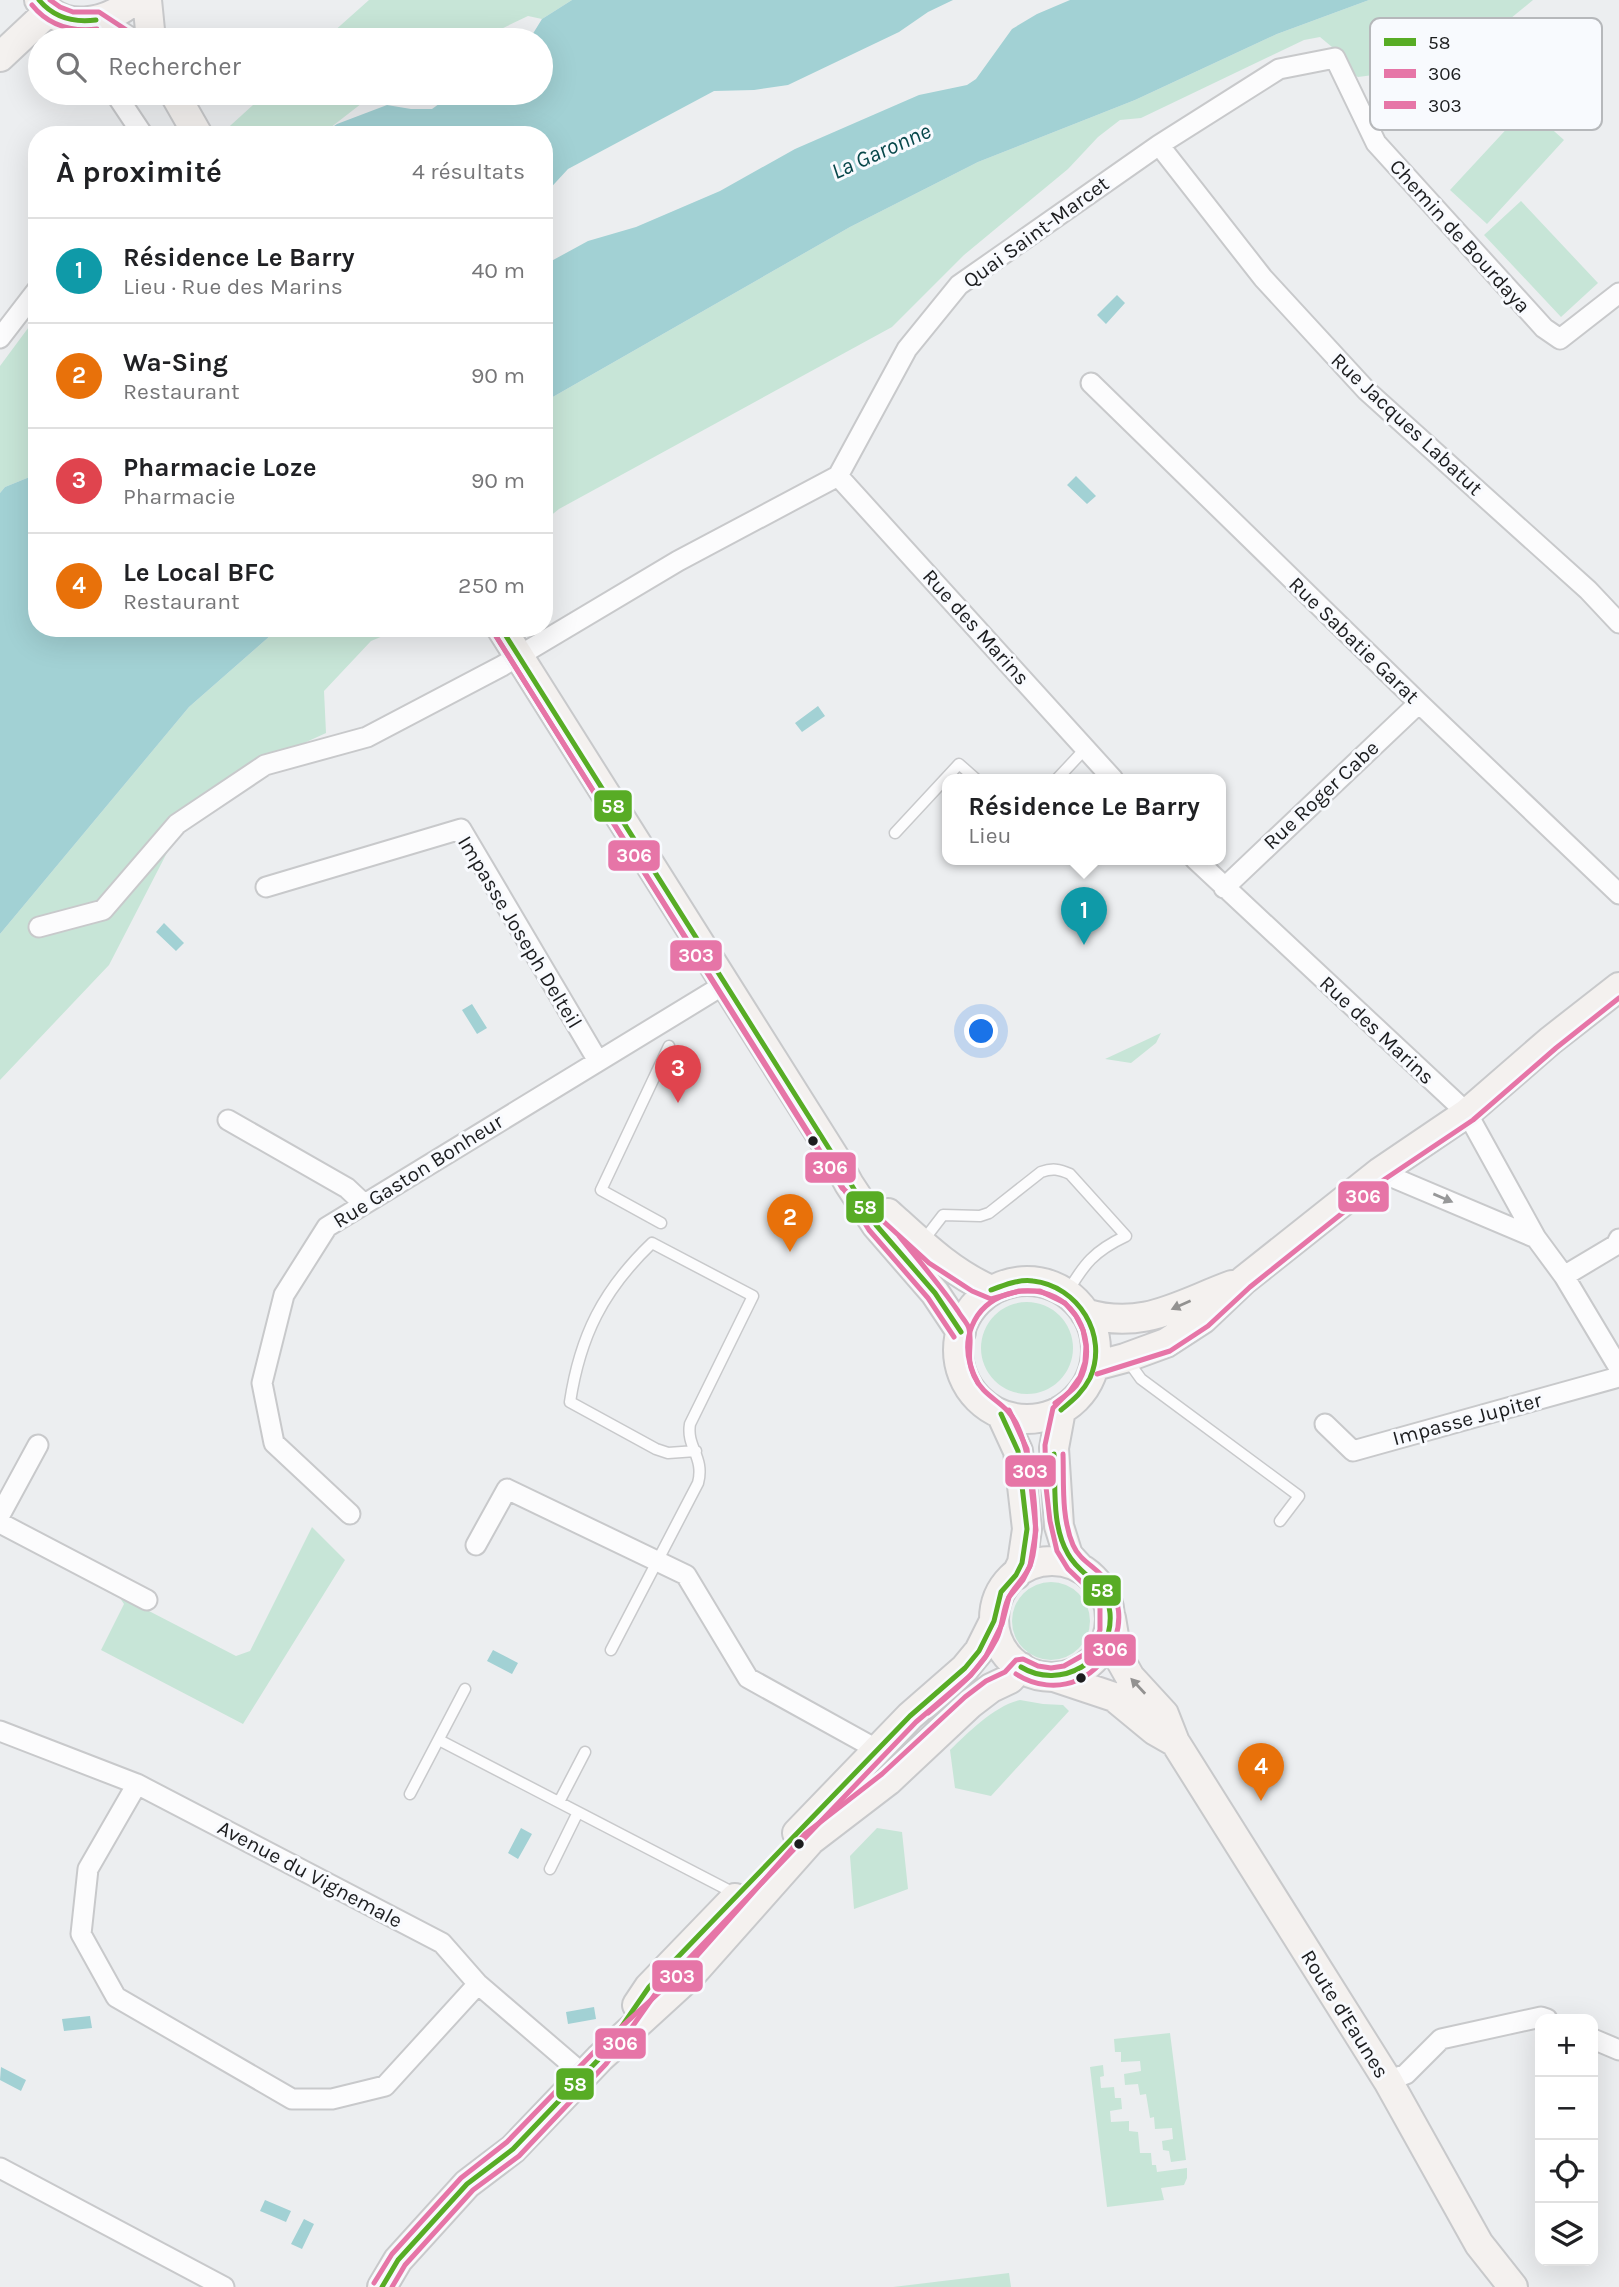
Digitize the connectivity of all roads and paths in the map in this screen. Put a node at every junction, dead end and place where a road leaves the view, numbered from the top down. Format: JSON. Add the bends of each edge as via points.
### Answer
{"nodes":[{"id":1,"x":134,"y":0,"type":"edge"},
{"id":2,"x":147,"y":0,"type":"edge"},
{"id":3,"x":82,"y":25,"type":"edge"},
{"id":4,"x":150,"y":28,"type":"edge"},
{"id":5,"x":28,"y":46,"type":"edge"},
{"id":6,"x":0,"y":57,"type":"edge"},
{"id":7,"x":1335,"y":58,"type":"joint"},
{"id":8,"x":123,"y":105,"type":"edge"},
{"id":9,"x":181,"y":105,"type":"edge"},
{"id":10,"x":137,"y":126,"type":"edge"},
{"id":11,"x":193,"y":126,"type":"edge"},
{"id":12,"x":1370,"y":129,"type":"edge"},
{"id":13,"x":1371,"y":130,"type":"edge"},
{"id":14,"x":1159,"y":145,"type":"junction"},
{"id":15,"x":1619,"y":293,"type":"edge"},
{"id":16,"x":28,"y":302,"type":"edge"},
{"id":17,"x":0,"y":338,"type":"edge"},
{"id":18,"x":1091,"y":383,"type":"dead end"},
{"id":19,"x":838,"y":476,"type":"junction"},
{"id":20,"x":1619,"y":623,"type":"edge"},
{"id":21,"x":553,"y":634,"type":"edge"},
{"id":22,"x":507,"y":637,"type":"edge"},
{"id":23,"x":548,"y":637,"type":"edge"},
{"id":24,"x":519,"y":654,"type":"junction"},
{"id":25,"x":1419,"y":703,"type":"junction"},
{"id":26,"x":1085,"y":749,"type":"junction"},
{"id":27,"x":950,"y":774,"type":"edge"},
{"id":28,"x":970,"y":774,"type":"edge"},
{"id":29,"x":1061,"y":774,"type":"edge"},
{"id":30,"x":1108,"y":774,"type":"edge"},
{"id":31,"x":942,"y":782,"type":"edge"},
{"id":32,"x":895,"y":833,"type":"dead end"},
{"id":33,"x":1201,"y":865,"type":"edge"},
{"id":34,"x":266,"y":887,"type":"dead end"},
{"id":35,"x":1224,"y":888,"type":"junction"},
{"id":36,"x":1619,"y":894,"type":"edge"},
{"id":37,"x":39,"y":927,"type":"dead end"},
{"id":38,"x":725,"y":984,"type":"junction"},
{"id":39,"x":1619,"y":987,"type":"edge"},
{"id":40,"x":669,"y":1046,"type":"dead end"},
{"id":41,"x":598,"y":1061,"type":"junction"},
{"id":42,"x":1467,"y":1113,"type":"junction"},
{"id":43,"x":228,"y":1120,"type":"dead end"},
{"id":44,"x":1380,"y":1172,"type":"junction"},
{"id":45,"x":849,"y":1184,"type":"junction"},
{"id":46,"x":364,"y":1204,"type":"junction"},
{"id":47,"x":661,"y":1223,"type":"dead end"},
{"id":48,"x":1536,"y":1238,"type":"junction"},
{"id":49,"x":1619,"y":1240,"type":"edge"},
{"id":50,"x":921,"y":1244,"type":"junction"},
{"id":51,"x":1564,"y":1276,"type":"junction"},
{"id":52,"x":1244,"y":1280,"type":"junction"},
{"id":53,"x":991,"y":1290,"type":"junction"},
{"id":54,"x":1076,"y":1303,"type":"junction"},
{"id":55,"x":961,"y":1332,"type":"junction"},
{"id":56,"x":1125,"y":1358,"type":"junction"},
{"id":57,"x":1095,"y":1366,"type":"junction"},
{"id":58,"x":1619,"y":1368,"type":"edge"},
{"id":59,"x":1619,"y":1377,"type":"edge"},
{"id":60,"x":1061,"y":1410,"type":"junction"},
{"id":61,"x":1002,"y":1414,"type":"junction"},
{"id":62,"x":1325,"y":1424,"type":"dead end"},
{"id":63,"x":38,"y":1446,"type":"dead end"},
{"id":64,"x":696,"y":1451,"type":"junction"},
{"id":65,"x":350,"y":1514,"type":"dead end"},
{"id":66,"x":0,"y":1515,"type":"edge"},
{"id":67,"x":1280,"y":1521,"type":"dead end"},
{"id":68,"x":0,"y":1523,"type":"edge"},
{"id":69,"x":476,"y":1545,"type":"dead end"},
{"id":70,"x":657,"y":1561,"type":"junction"},
{"id":71,"x":1080,"y":1568,"type":"junction"},
{"id":72,"x":1016,"y":1575,"type":"junction"},
{"id":73,"x":147,"y":1600,"type":"dead end"},
{"id":74,"x":1111,"y":1618,"type":"junction"},
{"id":75,"x":995,"y":1621,"type":"junction"},
{"id":76,"x":611,"y":1650,"type":"dead end"},
{"id":77,"x":1021,"y":1667,"type":"junction"},
{"id":78,"x":1054,"y":1677,"type":"junction"},
{"id":79,"x":465,"y":1689,"type":"dead end"},
{"id":80,"x":0,"y":1731,"type":"edge"},
{"id":81,"x":439,"y":1740,"type":"junction"},
{"id":82,"x":1175,"y":1742,"type":"junction"},
{"id":83,"x":878,"y":1750,"type":"junction"},
{"id":84,"x":585,"y":1752,"type":"dead end"},
{"id":85,"x":137,"y":1784,"type":"junction"},
{"id":86,"x":410,"y":1794,"type":"dead end"},
{"id":87,"x":559,"y":1802,"type":"junction"},
{"id":88,"x":578,"y":1812,"type":"junction"},
{"id":89,"x":550,"y":1869,"type":"dead end"},
{"id":90,"x":738,"y":1895,"type":"junction"},
{"id":91,"x":478,"y":1984,"type":"junction"},
{"id":92,"x":1535,"y":2018,"type":"edge"},
{"id":93,"x":1598,"y":2041,"type":"edge"},
{"id":94,"x":1619,"y":2050,"type":"edge"},
{"id":95,"x":592,"y":2066,"type":"junction"},
{"id":96,"x":1388,"y":2081,"type":"junction"},
{"id":97,"x":0,"y":2168,"type":"edge"},
{"id":98,"x":224,"y":2287,"type":"edge"},
{"id":99,"x":384,"y":2287,"type":"edge"},
{"id":100,"x":1513,"y":2287,"type":"edge"}],
"edges":[{"from":1,"to":3,"type":"main road","via":[[108,18]]},
{"from":2,"to":4,"type":"main road"},
{"from":5,"to":6,"type":"main road"},
{"from":7,"to":12,"type":"street","name":"Chemin de Bourdaya"},
{"from":7,"to":14,"type":"street","name":"Quai Saint-Marcet","via":[[1279,69]]},
{"from":8,"to":10,"type":"street"},
{"from":9,"to":11,"type":"main road"},
{"from":13,"to":15,"type":"street","name":"Chemin de Bourdaya","via":[[1377,143],[1544,328],[1560,339]]},
{"from":14,"to":19,"type":"street","name":"Quai Saint-Marcet","via":[[959,285],[907,349]]},
{"from":14,"to":20,"type":"street","name":"Rue Jacques Labatut","via":[[1263,278],[1367,391]]},
{"from":16,"to":17,"type":"street"},
{"from":18,"to":25,"type":"street","name":"Rue Sabatie Garat"},
{"from":19,"to":21,"type":"street"},
{"from":19,"to":26,"type":"street","name":"Rue des Marins"},
{"from":22,"to":24,"type":"main road"},
{"from":23,"to":24,"type":"street"},
{"from":24,"to":37,"type":"street","via":[[367,737],[265,765],[177,824],[103,910]]},
{"from":24,"to":38,"type":"main road"},
{"from":25,"to":35,"type":"street","name":"Rue Roger Cabe"},
{"from":25,"to":36,"type":"street","name":"Rue Sabatie Garat"},
{"from":26,"to":29,"type":"lane"},
{"from":26,"to":30,"type":"street","name":"Rue des Marins"},
{"from":27,"to":28,"type":"lane","via":[[959,764]]},
{"from":31,"to":32,"type":"lane"},
{"from":33,"to":35,"type":"street","name":"Rue des Marins"},
{"from":34,"to":41,"type":"street","name":"Impasse Joseph Delteil","via":[[461,829]]},
{"from":35,"to":42,"type":"street","name":"Rue des Marins"},
{"from":38,"to":41,"type":"street","name":"Rue Gaston Bonheur"},
{"from":38,"to":45,"type":"main road"},
{"from":39,"to":42,"type":"main road"},
{"from":40,"to":47,"type":"lane","via":[[601,1190]]},
{"from":41,"to":46,"type":"street","name":"Rue Gaston Bonheur"},
{"from":42,"to":44,"type":"main road"},
{"from":42,"to":48,"type":"street","name":"Rue des Marins"},
{"from":43,"to":46,"type":"street","via":[[347,1188]]},
{"from":44,"to":48,"type":"street","one_way":true},
{"from":44,"to":52,"type":"main road"},
{"from":45,"to":50,"type":"main road"},
{"from":45,"to":55,"type":"main road"},
{"from":46,"to":65,"type":"street","name":"Rue Gaston Bonheur","via":[[327,1227],[284,1295],[262,1383],[274,1443]]},
{"from":48,"to":51,"type":"street","name":"Rue des Marins"},
{"from":49,"to":51,"type":"street"},
{"from":50,"to":53,"type":"main road","via":[[954,1270]]},
{"from":50,"to":54,"type":"lane","via":[[943,1215],[989,1213],[1041,1172],[1060,1170],[1070,1174],[1126,1236],[1083,1265]]},
{"from":51,"to":58,"type":"street","name":"Rue des Marins"},
{"from":52,"to":54,"type":"main road","one_way":true,"via":[[1157,1315],[1128,1321],[1101,1318]]},
{"from":52,"to":56,"type":"main road","via":[[1203,1319],[1166,1343]]},
{"from":53,"to":54,"type":"main road","via":[[1019,1281],[1036,1282],[1052,1286]]},
{"from":53,"to":55,"type":"main road","via":[[976,1304]]},
{"from":54,"to":57,"type":"main road","via":[[1094,1333]]},
{"from":55,"to":61,"type":"main road","via":[[959,1357],[966,1381],[975,1395]]},
{"from":56,"to":57,"type":"main road"},
{"from":56,"to":67,"type":"lane","via":[[1141,1379],[1299,1496]]},
{"from":57,"to":60,"type":"main road","via":[[1080,1395]]},
{"from":59,"to":62,"type":"street","name":"Impasse Jupiter","via":[[1353,1451]]},
{"from":60,"to":61,"type":"main road","via":[[1036,1418]]},
{"from":60,"to":71,"type":"main road","via":[[1054,1448],[1059,1526],[1068,1555]]},
{"from":61,"to":72,"type":"main road","via":[[1018,1451],[1027,1530]]},
{"from":63,"to":66,"type":"street"},
{"from":64,"to":64,"type":"lane","via":[[689,1438],[690,1424],[753,1296],[652,1243],[614,1283],[600,1307],[580,1353],[570,1402],[656,1449]]},
{"from":64,"to":70,"type":"lane","via":[[701,1467],[698,1483]]},
{"from":68,"to":73,"type":"street"},
{"from":69,"to":70,"type":"street","via":[[507,1489]]},
{"from":70,"to":76,"type":"lane"},
{"from":70,"to":83,"type":"street","via":[[686,1575],[748,1678]]},
{"from":71,"to":72,"type":"main road","via":[[1051,1561]]},
{"from":71,"to":74,"type":"main road","via":[[1102,1589]]},
{"from":72,"to":75,"type":"main road","via":[[1001,1592]]},
{"from":74,"to":78,"type":"main road","via":[[1104,1647],[1094,1659],[1083,1668]]},
{"from":82,"to":74,"type":"main road","name":"Route d'Eaunes","one_way":true,"via":[[1164,1714],[1130,1677],[1117,1654]]},
{"from":75,"to":77,"type":"main road","via":[[1002,1647]]},
{"from":75,"to":83,"type":"main road","via":[[965,1668]]},
{"from":77,"to":78,"type":"main road"},
{"from":77,"to":95,"type":"main road","via":[[970,1704],[888,1780],[811,1840],[692,1974]]},
{"from":78,"to":82,"type":"main road","name":"Route d'Eaunes","via":[[1114,1697]]},
{"from":79,"to":81,"type":"lane"},
{"from":80,"to":85,"type":"street","name":"Avenue du Vignemale"},
{"from":81,"to":86,"type":"lane"},
{"from":81,"to":87,"type":"lane"},
{"from":82,"to":96,"type":"main road","name":"Route d'Eaunes"},
{"from":83,"to":90,"type":"main road"},
{"from":84,"to":87,"type":"lane"},
{"from":85,"to":91,"type":"street","name":"Avenue du Vignemale","via":[[442,1943]]},
{"from":85,"to":91,"type":"street","via":[[88,1869],[80,1934],[116,1997],[292,2099],[332,2099],[385,2085]]},
{"from":87,"to":88,"type":"lane"},
{"from":88,"to":89,"type":"lane"},
{"from":88,"to":90,"type":"lane"},
{"from":90,"to":95,"type":"main road","via":[[649,1987]]},
{"from":91,"to":95,"type":"street","name":"Avenue du Vignemale"},
{"from":92,"to":96,"type":"street","via":[[1441,2039],[1406,2074]]},
{"from":93,"to":94,"type":"street"},
{"from":95,"to":99,"type":"main road","via":[[513,2149],[480,2196],[411,2270]]},
{"from":96,"to":100,"type":"main road","name":"Route d'Eaunes","via":[[1479,2244]]},
{"from":97,"to":98,"type":"street"}]}
